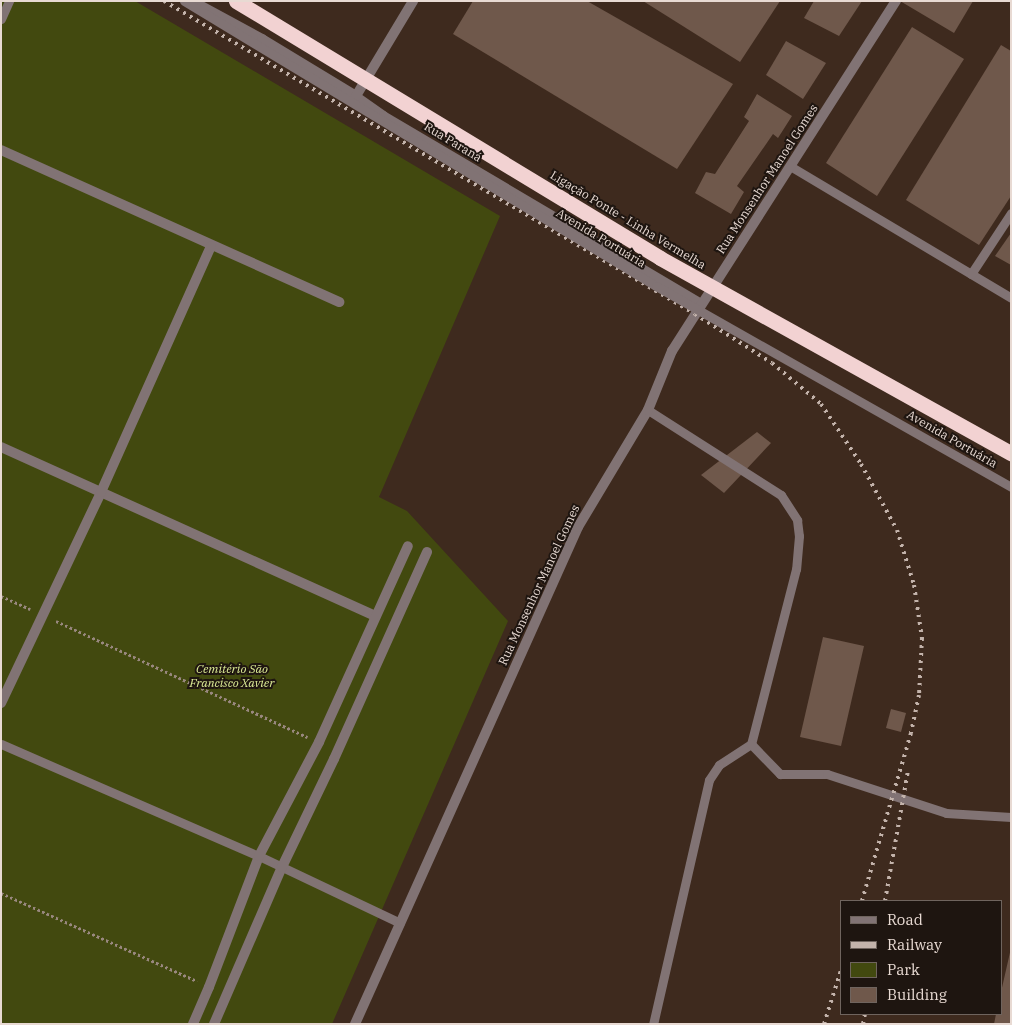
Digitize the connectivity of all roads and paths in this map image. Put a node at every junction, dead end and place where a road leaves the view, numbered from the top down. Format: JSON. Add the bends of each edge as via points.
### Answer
{"nodes":[{"id":1,"x":9,"y":1,"type":"edge"},
{"id":2,"x":184,"y":1,"type":"edge"},
{"id":3,"x":192,"y":1,"type":"edge"},
{"id":4,"x":236,"y":1,"type":"edge"},
{"id":5,"x":896,"y":1,"type":"edge"},
{"id":6,"x":411,"y":2,"type":"edge"},
{"id":7,"x":1,"y":20,"type":"edge"},
{"id":8,"x":356,"y":96,"type":"junction"},
{"id":9,"x":1,"y":150,"type":"edge"},
{"id":10,"x":790,"y":166,"type":"junction"},
{"id":11,"x":1011,"y":213,"type":"edge"},
{"id":12,"x":211,"y":246,"type":"junction"},
{"id":13,"x":972,"y":274,"type":"junction"},
{"id":14,"x":1011,"y":298,"type":"edge"},
{"id":15,"x":339,"y":302,"type":"dead end"},
{"id":16,"x":701,"y":303,"type":"junction"},
{"id":17,"x":648,"y":410,"type":"junction"},
{"id":18,"x":1,"y":446,"type":"edge"},
{"id":19,"x":1011,"y":453,"type":"edge"},
{"id":20,"x":1011,"y":487,"type":"edge"},
{"id":21,"x":101,"y":492,"type":"junction"},
{"id":22,"x":408,"y":546,"type":"dead end"},
{"id":23,"x":427,"y":552,"type":"dead end"},
{"id":24,"x":1,"y":596,"type":"edge"},
{"id":25,"x":42,"y":614,"type":"junction"},
{"id":26,"x":376,"y":616,"type":"junction"},
{"id":27,"x":1,"y":703,"type":"edge"},
{"id":28,"x":319,"y":742,"type":"junction"},
{"id":29,"x":1,"y":744,"type":"edge"},
{"id":30,"x":752,"y":744,"type":"junction"},
{"id":31,"x":1011,"y":817,"type":"edge"},
{"id":32,"x":259,"y":856,"type":"junction"},
{"id":33,"x":282,"y":868,"type":"junction"},
{"id":34,"x":1,"y":893,"type":"edge"},
{"id":35,"x":400,"y":923,"type":"junction"},
{"id":36,"x":209,"y":987,"type":"junction"},
{"id":37,"x":193,"y":1024,"type":"edge"},
{"id":38,"x":214,"y":1024,"type":"edge"},
{"id":39,"x":355,"y":1024,"type":"edge"},
{"id":40,"x":653,"y":1024,"type":"edge"}],
"edges":[{"from":1,"to":7,"type":"lane"},
{"from":2,"to":20,"type":"lane","name":"Avenida Portuária","bridge":true,"via":[[656,286]]},
{"from":3,"to":8,"type":"street","name":"Rua Paraná"},
{"from":4,"to":19,"type":"highway","name":"Ligação Ponte - Linha Vermelha","bridge":true,"via":[[660,258]]},
{"from":5,"to":10,"type":"street","name":"Rua Monsenhor Manoel Gomes"},
{"from":6,"to":8,"type":"street"},
{"from":8,"to":16,"type":"lane","name":"Rua Paraná"},
{"from":9,"to":12,"type":"street"},
{"from":10,"to":13,"type":"lane"},
{"from":10,"to":16,"type":"street","name":"Rua Monsenhor Manoel Gomes"},
{"from":11,"to":13,"type":"lane"},
{"from":12,"to":15,"type":"street"},
{"from":12,"to":21,"type":"street"},
{"from":13,"to":14,"type":"lane"},
{"from":16,"to":17,"type":"street","name":"Rua Monsenhor Manoel Gomes","via":[[672,351]]},
{"from":17,"to":30,"type":"lane","via":[[769,486],[789,505],[796,520],[799,552],[796,569]]},
{"from":17,"to":35,"type":"street","name":"Rua Monsenhor Manoel Gomes","via":[[578,527]]},
{"from":18,"to":21,"type":"street"},
{"from":21,"to":25,"type":"street"},
{"from":21,"to":26,"type":"street"},
{"from":22,"to":26,"type":"street"},
{"from":23,"to":33,"type":"street"},
{"from":24,"to":25,"type":"path"},
{"from":25,"to":27,"type":"street"},
{"from":25,"to":28,"type":"path"},
{"from":26,"to":28,"type":"street"},
{"from":28,"to":32,"type":"street"},
{"from":29,"to":32,"type":"lane"},
{"from":30,"to":31,"type":"lane","via":[[780,774],[827,774],[946,813]]},
{"from":30,"to":40,"type":"lane","via":[[719,765],[709,780]]},
{"from":32,"to":33,"type":"lane"},
{"from":32,"to":36,"type":"street"},
{"from":33,"to":35,"type":"lane"},
{"from":33,"to":38,"type":"street"},
{"from":34,"to":36,"type":"path"},
{"from":35,"to":39,"type":"street","name":"Rua Monsenhor Manoel Gomes"},
{"from":36,"to":37,"type":"street"}]}
